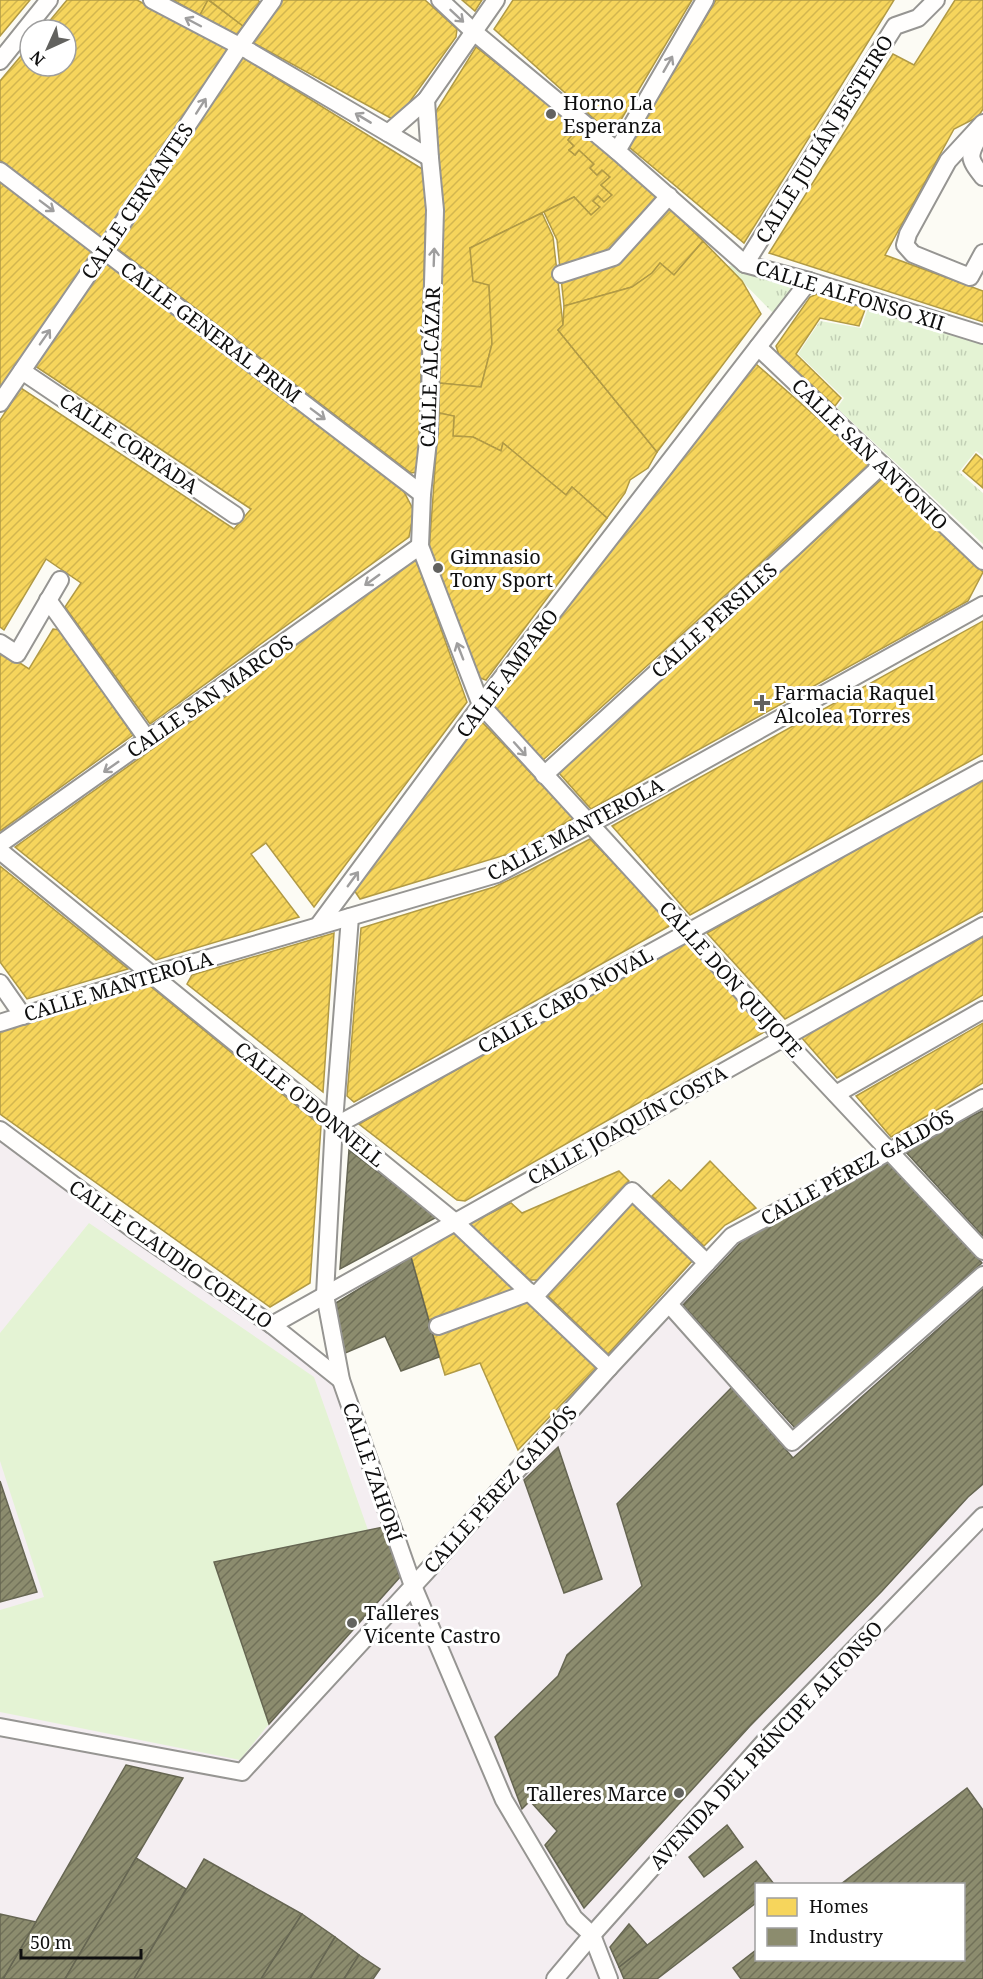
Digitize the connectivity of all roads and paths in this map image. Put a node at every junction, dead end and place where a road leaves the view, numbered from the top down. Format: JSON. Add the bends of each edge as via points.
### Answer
{"nodes":[{"id":1,"x":50,"y":0,"type":"edge"},
{"id":2,"x":152,"y":0,"type":"edge"},
{"id":3,"x":273,"y":0,"type":"edge"},
{"id":4,"x":440,"y":0,"type":"edge"},
{"id":5,"x":496,"y":0,"type":"edge"},
{"id":6,"x":705,"y":0,"type":"edge"},
{"id":7,"x":936,"y":0,"type":"edge"},
{"id":8,"x":474,"y":32,"type":"junction"},
{"id":9,"x":240,"y":46,"type":"junction"},
{"id":10,"x":0,"y":61,"type":"edge"},
{"id":11,"x":426,"y":100,"type":"junction"},
{"id":12,"x":983,"y":123,"type":"edge"},
{"id":13,"x":983,"y":129,"type":"edge"},
{"id":14,"x":388,"y":133,"type":"junction"},
{"id":15,"x":617,"y":151,"type":"junction"},
{"id":16,"x":430,"y":158,"type":"junction"},
{"id":17,"x":0,"y":171,"type":"edge"},
{"id":18,"x":983,"y":177,"type":"edge"},
{"id":19,"x":669,"y":196,"type":"junction"},
{"id":20,"x":104,"y":251,"type":"junction"},
{"id":21,"x":983,"y":253,"type":"edge"},
{"id":22,"x":745,"y":264,"type":"junction"},
{"id":23,"x":561,"y":274,"type":"dead end"},
{"id":24,"x":976,"y":280,"type":"edge"},
{"id":25,"x":810,"y":281,"type":"junction"},
{"id":26,"x":983,"y":335,"type":"edge"},
{"id":27,"x":758,"y":347,"type":"junction"},
{"id":28,"x":22,"y":370,"type":"junction"},
{"id":29,"x":0,"y":403,"type":"edge"},
{"id":30,"x":882,"y":465,"type":"junction"},
{"id":31,"x":422,"y":494,"type":"junction"},
{"id":32,"x":235,"y":515,"type":"dead end"},
{"id":33,"x":420,"y":546,"type":"junction"},
{"id":34,"x":983,"y":561,"type":"edge"},
{"id":35,"x":60,"y":580,"type":"dead end"},
{"id":36,"x":48,"y":600,"type":"junction"},
{"id":37,"x":981,"y":604,"type":"edge"},
{"id":38,"x":0,"y":643,"type":"edge"},
{"id":39,"x":481,"y":705,"type":"junction"},
{"id":40,"x":148,"y":741,"type":"junction"},
{"id":41,"x":983,"y":770,"type":"edge"},
{"id":42,"x":544,"y":775,"type":"junction"},
{"id":43,"x":589,"y":825,"type":"junction"},
{"id":44,"x":0,"y":844,"type":"edge"},
{"id":45,"x":0,"y":851,"type":"edge"},
{"id":46,"x":350,"y":917,"type":"junction"},
{"id":47,"x":318,"y":926,"type":"junction"},
{"id":48,"x":983,"y":926,"type":"edge"},
{"id":49,"x":689,"y":932,"type":"junction"},
{"id":50,"x":151,"y":975,"type":"junction"},
{"id":51,"x":0,"y":983,"type":"edge"},
{"id":52,"x":983,"y":1010,"type":"edge"},
{"id":53,"x":23,"y":1016,"type":"junction"},
{"id":54,"x":0,"y":1023,"type":"edge"},
{"id":55,"x":783,"y":1038,"type":"junction"},
{"id":56,"x":836,"y":1094,"type":"junction"},
{"id":57,"x":983,"y":1098,"type":"edge"},
{"id":58,"x":335,"y":1124,"type":"junction"},
{"id":59,"x":0,"y":1130,"type":"edge"},
{"id":60,"x":890,"y":1150,"type":"junction"},
{"id":61,"x":455,"y":1222,"type":"junction"},
{"id":62,"x":983,"y":1251,"type":"edge"},
{"id":63,"x":707,"y":1263,"type":"junction"},
{"id":64,"x":983,"y":1275,"type":"edge"},
{"id":65,"x":532,"y":1294,"type":"junction"},
{"id":66,"x":325,"y":1295,"type":"junction"},
{"id":67,"x":669,"y":1304,"type":"junction"},
{"id":68,"x":272,"y":1325,"type":"junction"},
{"id":69,"x":438,"y":1326,"type":"dead end"},
{"id":70,"x":609,"y":1368,"type":"junction"},
{"id":71,"x":341,"y":1380,"type":"junction"},
{"id":72,"x":983,"y":1516,"type":"edge"},
{"id":73,"x":413,"y":1586,"type":"junction"},
{"id":74,"x":0,"y":1726,"type":"edge"},
{"id":75,"x":592,"y":1935,"type":"junction"},
{"id":76,"x":555,"y":1979,"type":"edge"},
{"id":77,"x":609,"y":1979,"type":"edge"}],
"edges":[{"from":1,"to":10,"type":"street"},
{"from":9,"to":2,"type":"street","one_way":true},
{"from":3,"to":9,"type":"street","name":"CALLE CERVANTES"},
{"from":4,"to":8,"type":"street","name":"CALLE ALFONSO XII","one_way":true},
{"from":5,"to":8,"type":"street"},
{"from":15,"to":6,"type":"street","one_way":true},
{"from":7,"to":22,"type":"street","name":"CALLE JULIÁN BESTEIRO","via":[[918,18],[895,26]]},
{"from":8,"to":11,"type":"street"},
{"from":8,"to":15,"type":"street","name":"CALLE ALFONSO XII"},
{"from":14,"to":9,"type":"street","one_way":true},
{"from":20,"to":9,"type":"street","name":"CALLE CERVANTES","one_way":true},
{"from":11,"to":14,"type":"street"},
{"from":11,"to":16,"type":"street","name":"CALLE ALCÁZAR"},
{"from":12,"to":24,"type":"street","via":[[948,161],[905,245],[913,254]]},
{"from":13,"to":18,"type":"street","via":[[970,152],[970,160]]},
{"from":14,"to":16,"type":"street"},
{"from":15,"to":19,"type":"street","name":"CALLE ALFONSO XII"},
{"from":31,"to":16,"type":"street","name":"CALLE ALCÁZAR","one_way":true,"via":[[429,432],[435,210]]},
{"from":17,"to":20,"type":"street","name":"CALLE GENERAL PRIM","one_way":true},
{"from":19,"to":22,"type":"street","name":"CALLE ALFONSO XII"},
{"from":19,"to":23,"type":"street","via":[[614,257]]},
{"from":28,"to":20,"type":"street","name":"CALLE CERVANTES","one_way":true},
{"from":20,"to":31,"type":"street","name":"CALLE GENERAL PRIM","one_way":true},
{"from":21,"to":24,"type":"street"},
{"from":22,"to":25,"type":"street","name":"CALLE ALFONSO XII"},
{"from":25,"to":26,"type":"street","name":"CALLE ALFONSO XII"},
{"from":25,"to":27,"type":"street","name":"CALLE AMPARO"},
{"from":27,"to":30,"type":"street","name":"CALLE SAN ANTONIO"},
{"from":27,"to":39,"type":"street","name":"CALLE AMPARO"},
{"from":28,"to":29,"type":"street","name":"CALLE CERVANTES"},
{"from":28,"to":32,"type":"street","name":"CALLE CORTADA"},
{"from":30,"to":34,"type":"street","name":"CALLE SAN ANTONIO"},
{"from":30,"to":42,"type":"street","name":"CALLE PERSILES"},
{"from":31,"to":33,"type":"street","name":"CALLE ALCÁZAR"},
{"from":39,"to":33,"type":"street","name":"CALLE ALCÁZAR","one_way":true},
{"from":33,"to":40,"type":"street","name":"CALLE SAN MARCOS","one_way":true},
{"from":35,"to":36,"type":"street"},
{"from":36,"to":38,"type":"street","via":[[17,654]]},
{"from":36,"to":40,"type":"street"},
{"from":37,"to":43,"type":"street","name":"CALLE MANTEROLA"},
{"from":39,"to":42,"type":"street","name":"CALLE DON QUIJOTE","one_way":true},
{"from":47,"to":39,"type":"street","name":"CALLE AMPARO","one_way":true},
{"from":40,"to":44,"type":"street","name":"CALLE SAN MARCOS","one_way":true},
{"from":41,"to":49,"type":"street","name":"CALLE CABO NOVAL"},
{"from":42,"to":43,"type":"street","name":"CALLE DON QUIJOTE"},
{"from":43,"to":46,"type":"street","name":"CALLE MANTEROLA","via":[[497,874]]},
{"from":43,"to":49,"type":"street","name":"CALLE DON QUIJOTE"},
{"from":45,"to":50,"type":"street","name":"CALLE O'DONNELL"},
{"from":46,"to":47,"type":"street","name":"CALLE MANTEROLA"},
{"from":46,"to":58,"type":"street","name":"CALLE ZAHORÍ"},
{"from":47,"to":50,"type":"street","name":"CALLE MANTEROLA"},
{"from":48,"to":55,"type":"street","name":"CALLE JOAQUÍN COSTA"},
{"from":49,"to":55,"type":"street","name":"CALLE DON QUIJOTE"},
{"from":49,"to":58,"type":"street","name":"CALLE CABO NOVAL"},
{"from":50,"to":53,"type":"street","name":"CALLE MANTEROLA"},
{"from":50,"to":58,"type":"street","name":"CALLE O'DONNELL"},
{"from":51,"to":53,"type":"street"},
{"from":52,"to":56,"type":"street"},
{"from":53,"to":54,"type":"street","name":"CALLE MANTEROLA"},
{"from":55,"to":56,"type":"street","name":"CALLE DON QUIJOTE"},
{"from":55,"to":61,"type":"street","name":"CALLE JOAQUÍN COSTA"},
{"from":56,"to":60,"type":"street","name":"CALLE DON QUIJOTE"},
{"from":57,"to":60,"type":"street","name":"CALLE PÉREZ GALDÓS"},
{"from":58,"to":61,"type":"street","name":"CALLE O'DONNELL"},
{"from":58,"to":66,"type":"street","name":"CALLE ZAHORÍ"},
{"from":59,"to":68,"type":"street","name":"CALLE CLAUDIO COELLO","via":[[134,1230]]},
{"from":60,"to":62,"type":"street","name":"CALLE DON QUIJOTE"},
{"from":60,"to":63,"type":"street","name":"CALLE PÉREZ GALDÓS","via":[[732,1236]]},
{"from":61,"to":65,"type":"street","name":"CALLE O'DONNELL"},
{"from":61,"to":66,"type":"street","name":"CALLE JOAQUÍN COSTA"},
{"from":63,"to":65,"type":"street","via":[[632,1191]]},
{"from":63,"to":67,"type":"street","name":"CALLE PÉREZ GALDÓS"},
{"from":64,"to":67,"type":"street","via":[[792,1442]]},
{"from":65,"to":69,"type":"street"},
{"from":65,"to":70,"type":"street","name":"CALLE O'DONNELL"},
{"from":66,"to":68,"type":"street","name":"CALLE JOAQUÍN COSTA"},
{"from":66,"to":71,"type":"street","name":"CALLE ZAHORÍ"},
{"from":67,"to":70,"type":"street","name":"CALLE PÉREZ GALDÓS"},
{"from":68,"to":71,"type":"street","name":"CALLE CLAUDIO COELLO"},
{"from":70,"to":73,"type":"street","name":"CALLE PÉREZ GALDÓS"},
{"from":71,"to":73,"type":"street","name":"CALLE ZAHORÍ"},
{"from":72,"to":75,"type":"street","name":"AVENIDA DEL PRÍNCIPE ALFONSO","via":[[766,1740]]},
{"from":73,"to":74,"type":"street","name":"CALLE PÉREZ GALDÓS","via":[[242,1772]]},
{"from":73,"to":75,"type":"street","name":"CALLE ZAHORÍ","via":[[504,1800],[574,1918]]},
{"from":75,"to":76,"type":"street","name":"AVENIDA DEL PRÍNCIPE ALFONSO"},
{"from":75,"to":77,"type":"street","name":"CALLE ZAHORÍ"}]}
